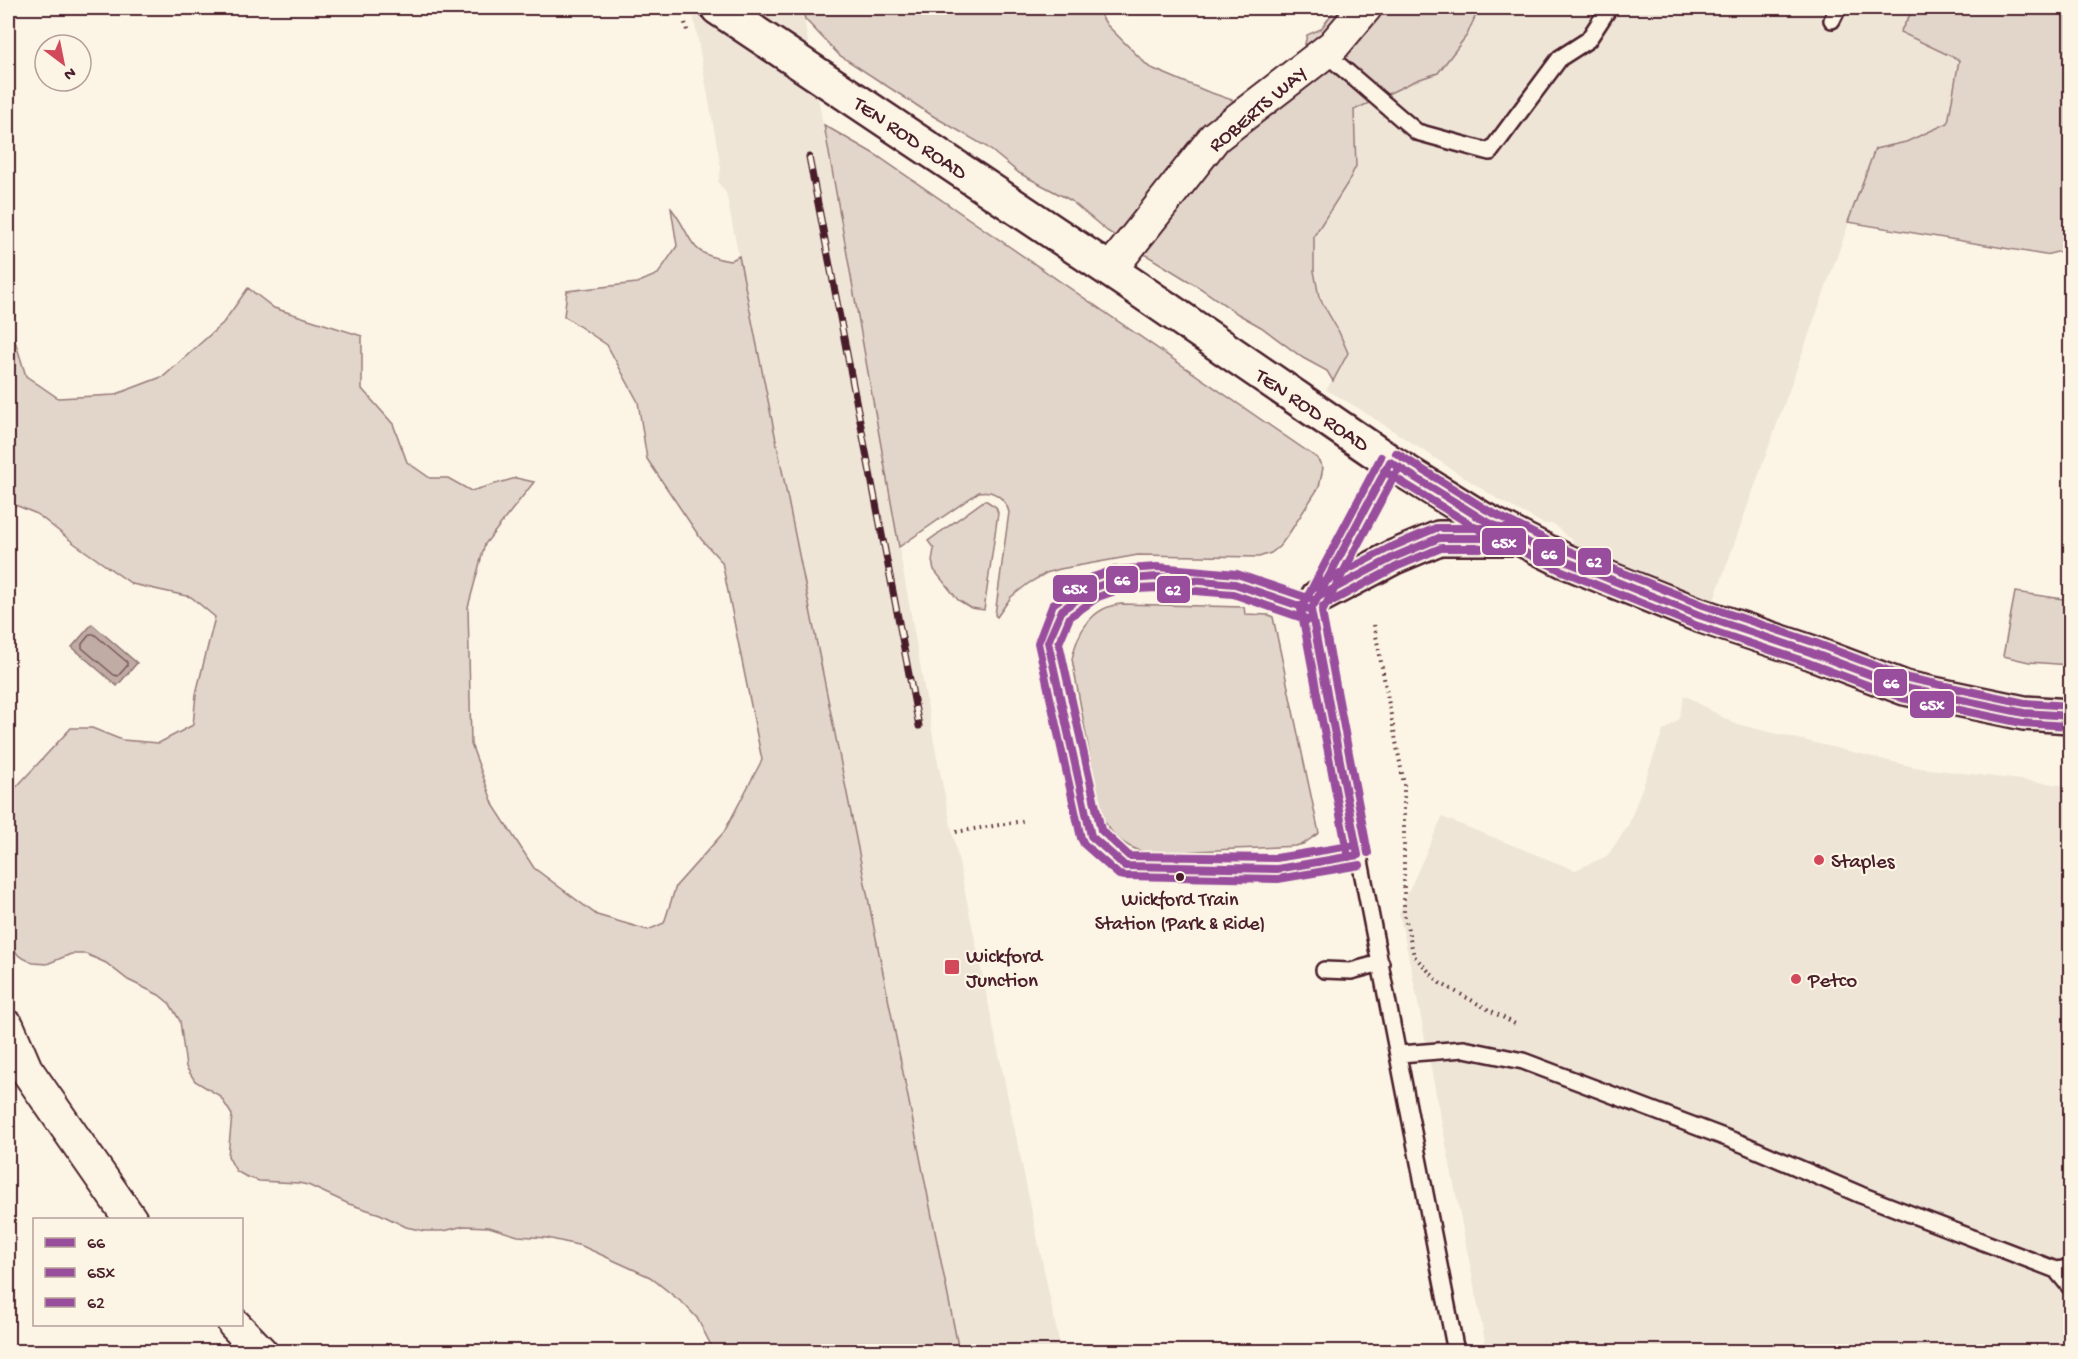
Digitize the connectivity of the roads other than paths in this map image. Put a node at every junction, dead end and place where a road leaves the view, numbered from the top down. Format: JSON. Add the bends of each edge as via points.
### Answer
{"nodes":[{"id":1,"x":718,"y":8,"type":"edge"},
{"id":2,"x":1365,"y":8,"type":"edge"},
{"id":3,"x":1609,"y":8,"type":"edge"},
{"id":4,"x":1325,"y":52,"type":"junction"},
{"id":5,"x":1110,"y":270,"type":"junction"},
{"id":6,"x":1390,"y":462,"type":"junction"},
{"id":7,"x":1519,"y":538,"type":"junction"},
{"id":8,"x":1314,"y":604,"type":"junction"},
{"id":9,"x":2024,"y":713,"type":"junction"},
{"id":10,"x":2070,"y":717,"type":"edge"},
{"id":11,"x":2070,"y":737,"type":"edge"},
{"id":12,"x":1358,"y":855,"type":"junction"},
{"id":13,"x":1381,"y":963,"type":"junction"},
{"id":14,"x":1324,"y":970,"type":"dead end"},
{"id":15,"x":8,"y":1027,"type":"edge"},
{"id":16,"x":1400,"y":1054,"type":"junction"},
{"id":17,"x":130,"y":1218,"type":"edge"},
{"id":18,"x":2063,"y":1269,"type":"edge"},
{"id":19,"x":2070,"y":1287,"type":"edge"},
{"id":20,"x":236,"y":1326,"type":"edge"},
{"id":21,"x":261,"y":1352,"type":"edge"},
{"id":22,"x":1456,"y":1352,"type":"edge"}],
"edges":[{"from":1,"to":5,"type":"main road","name":"TEN ROD ROAD"},
{"from":2,"to":4,"type":"street","name":"ROBERTS WAY"},
{"from":3,"to":4,"type":"lane","via":[[1588,40],[1560,58],[1490,152],[1417,132]]},
{"from":4,"to":5,"type":"street","name":"ROBERTS WAY","via":[[1215,137]]},
{"from":5,"to":6,"type":"main road","name":"TEN ROD ROAD"},
{"from":6,"to":7,"type":"main road","name":"TEN ROD ROAD"},
{"from":6,"to":8,"type":"lane"},
{"from":7,"to":8,"type":"main road","via":[[1439,538],[1394,557]]},
{"from":7,"to":9,"type":"main road","name":"TEN ROD ROAD","via":[[1688,611],[1905,688]]},
{"from":8,"to":12,"type":"lane"},
{"from":8,"to":12,"type":"lane","via":[[1235,584],[1157,577],[1116,580],[1094,588],[1062,610],[1048,642],[1091,836],[1125,866],[1277,869]]},
{"from":9,"to":10,"type":"main road","name":"TEN ROD ROAD"},
{"from":9,"to":11,"type":"main road"},
{"from":12,"to":13,"type":"lane"},
{"from":13,"to":14,"type":"lane","via":[[1351,971]]},
{"from":13,"to":16,"type":"lane"},
{"from":15,"to":17,"type":"street","via":[[26,1069]]},
{"from":16,"to":18,"type":"lane","via":[[1464,1049],[1523,1061],[1745,1145],[1862,1195]]},
{"from":16,"to":22,"type":"lane"},
{"from":18,"to":19,"type":"lane"},
{"from":20,"to":21,"type":"street"}]}
